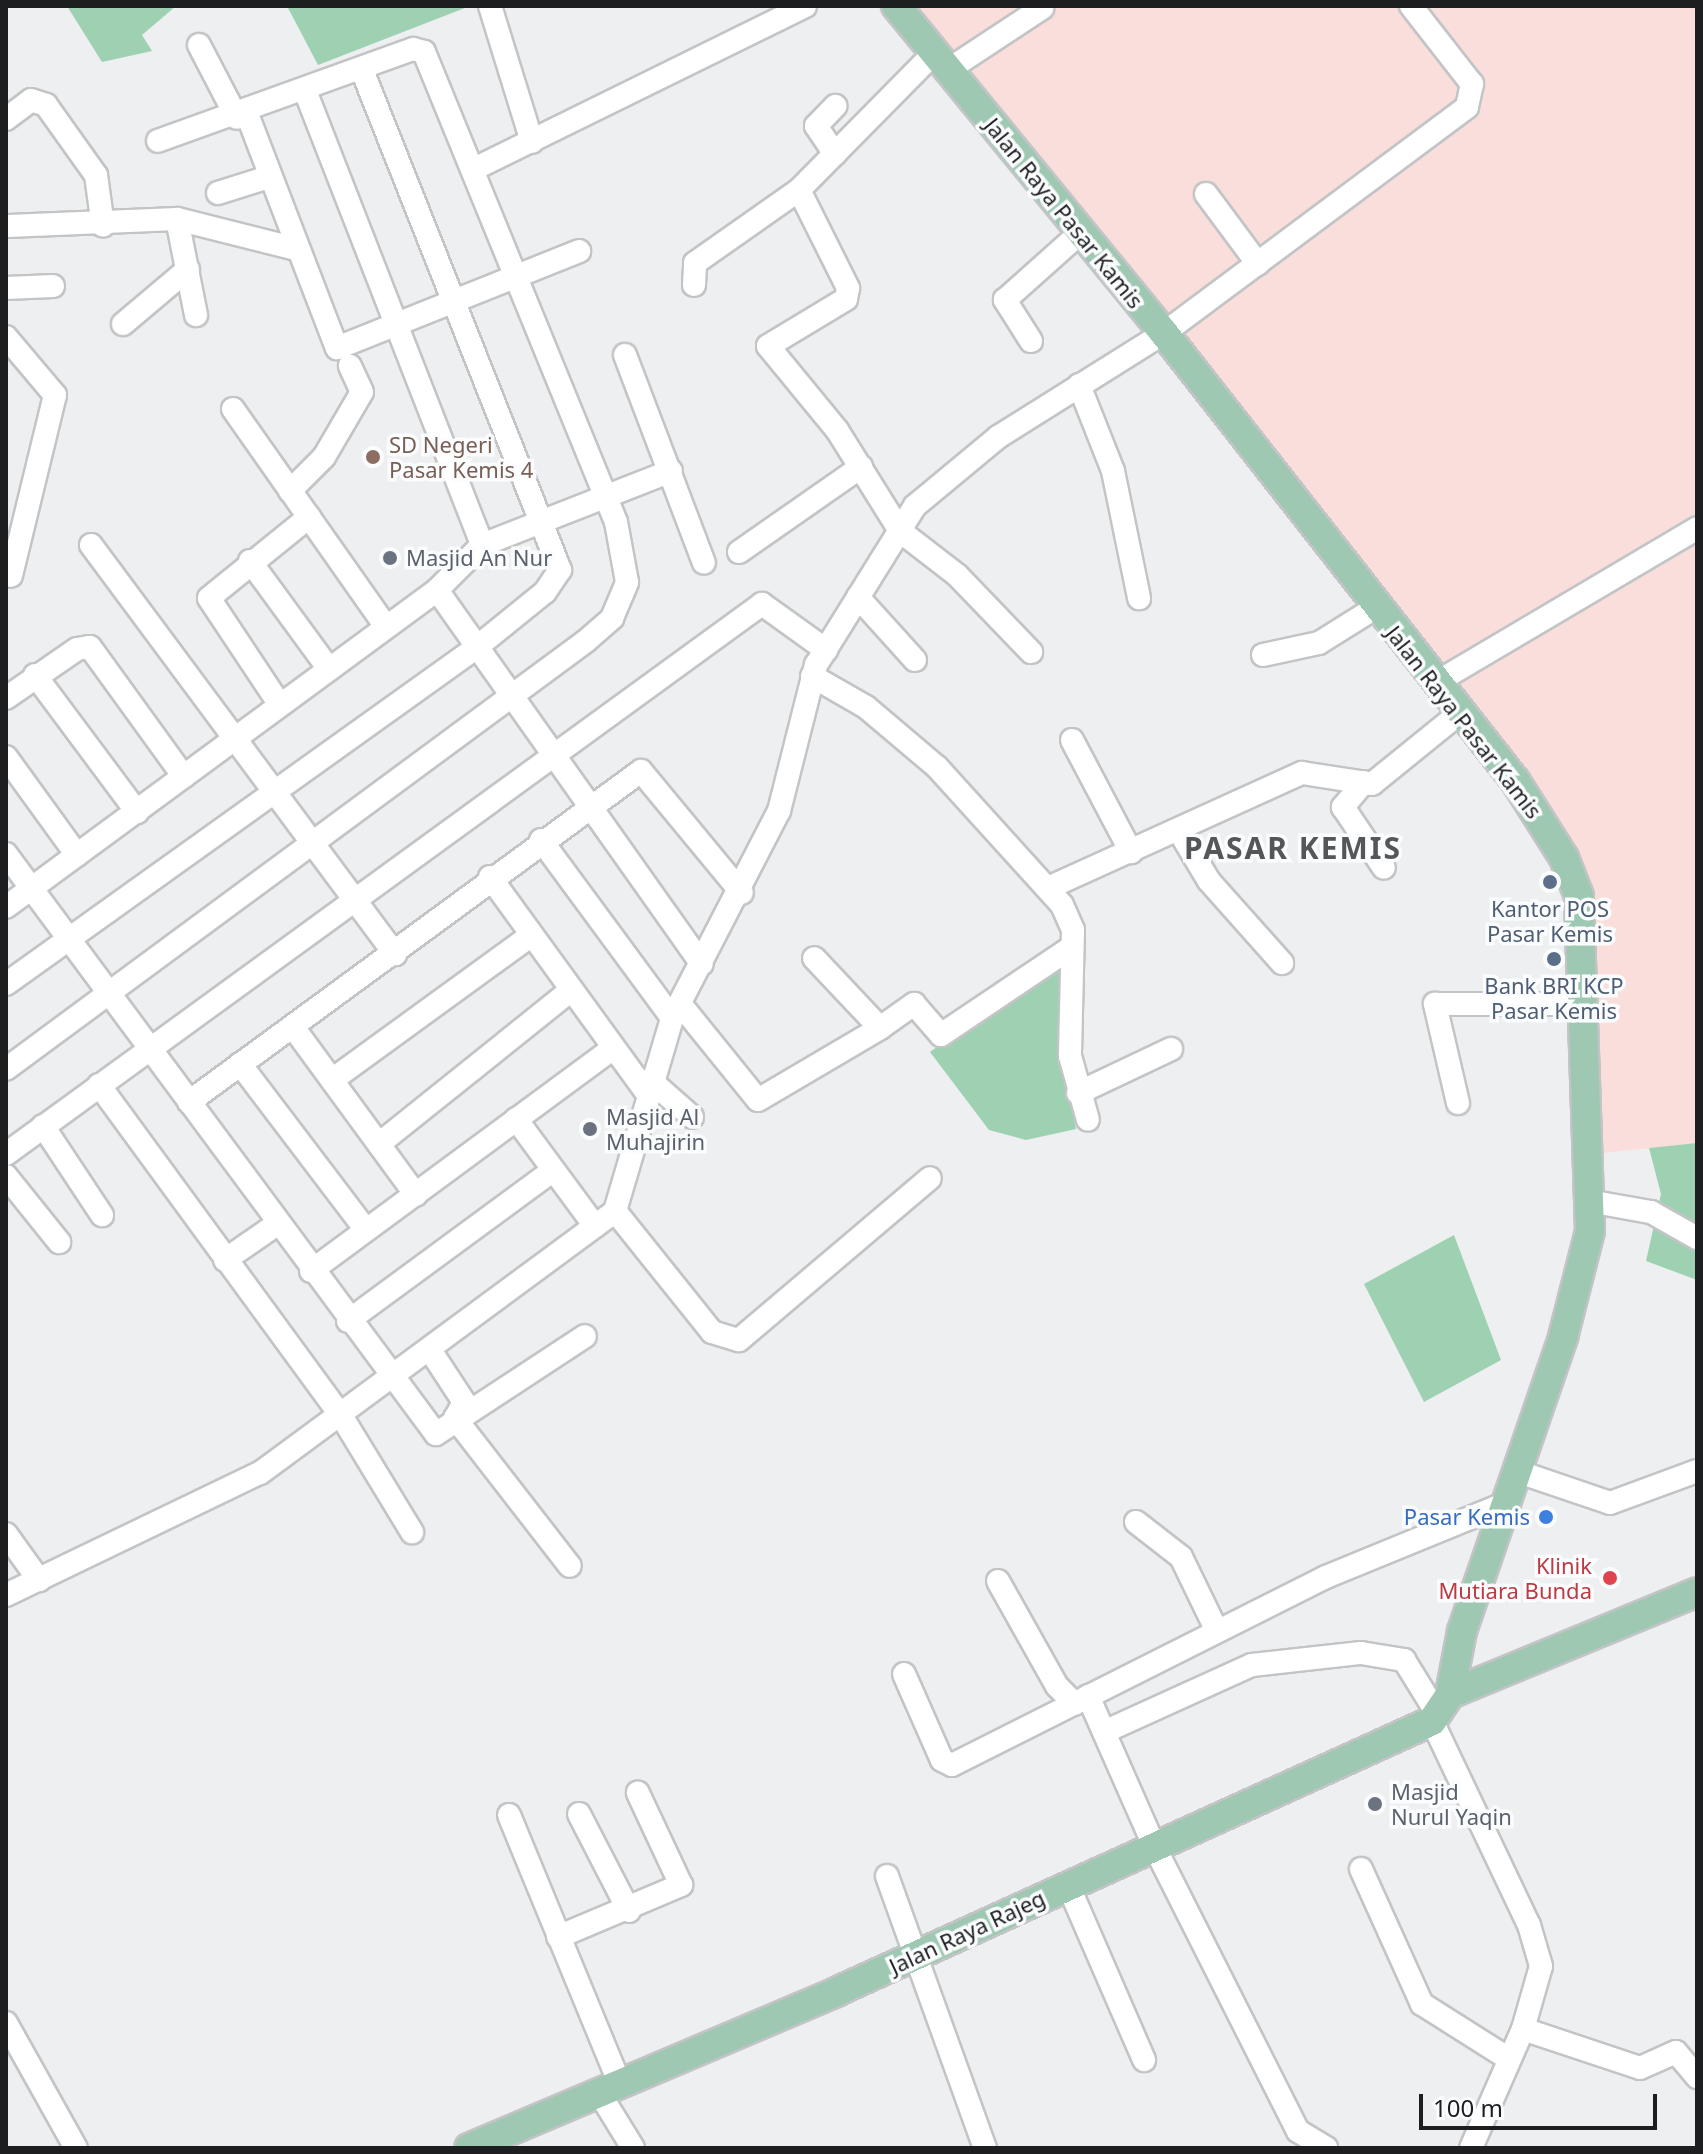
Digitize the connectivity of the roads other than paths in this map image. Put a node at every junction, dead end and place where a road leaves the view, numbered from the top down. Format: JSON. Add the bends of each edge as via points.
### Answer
{"nodes":[{"id":1,"x":805,"y":6,"type":"edge"},
{"id":2,"x":896,"y":6,"type":"edge"},
{"id":3,"x":1411,"y":6,"type":"edge"},
{"id":4,"x":492,"y":7,"type":"edge"},
{"id":5,"x":1042,"y":8,"type":"edge"},
{"id":6,"x":199,"y":45,"type":"dead end"},
{"id":7,"x":941,"y":62,"type":"junction"},
{"id":8,"x":362,"y":70,"type":"junction"},
{"id":9,"x":306,"y":93,"type":"junction"},
{"id":10,"x":835,"y":106,"type":"dead end"},
{"id":11,"x":242,"y":116,"type":"junction"},
{"id":12,"x":6,"y":119,"type":"edge"},
{"id":13,"x":158,"y":141,"type":"dead end"},
{"id":14,"x":532,"y":142,"type":"junction"},
{"id":15,"x":835,"y":154,"type":"junction"},
{"id":16,"x":474,"y":169,"type":"junction"},
{"id":17,"x":269,"y":177,"type":"junction"},
{"id":18,"x":799,"y":190,"type":"junction"},
{"id":19,"x":218,"y":193,"type":"dead end"},
{"id":20,"x":1206,"y":194,"type":"dead end"},
{"id":21,"x":177,"y":219,"type":"junction"},
{"id":22,"x":7,"y":224,"type":"edge"},
{"id":23,"x":103,"y":226,"type":"junction"},
{"id":24,"x":1080,"y":233,"type":"junction"},
{"id":25,"x":296,"y":249,"type":"junction"},
{"id":26,"x":579,"y":251,"type":"dead end"},
{"id":27,"x":1258,"y":264,"type":"junction"},
{"id":28,"x":188,"y":269,"type":"junction"},
{"id":29,"x":514,"y":280,"type":"junction"},
{"id":30,"x":694,"y":285,"type":"dead end"},
{"id":31,"x":53,"y":286,"type":"dead end"},
{"id":32,"x":6,"y":288,"type":"edge"},
{"id":33,"x":450,"y":306,"type":"junction"},
{"id":34,"x":196,"y":315,"type":"dead end"},
{"id":35,"x":123,"y":324,"type":"dead end"},
{"id":36,"x":394,"y":325,"type":"junction"},
{"id":37,"x":1164,"y":333,"type":"junction"},
{"id":38,"x":6,"y":337,"type":"edge"},
{"id":39,"x":1031,"y":341,"type":"dead end"},
{"id":40,"x":625,"y":355,"type":"dead end"},
{"id":41,"x":350,"y":366,"type":"dead end"},
{"id":42,"x":1079,"y":385,"type":"junction"},
{"id":43,"x":233,"y":409,"type":"dead end"},
{"id":44,"x":861,"y":467,"type":"junction"},
{"id":45,"x":671,"y":471,"type":"junction"},
{"id":46,"x":290,"y":491,"type":"junction"},
{"id":47,"x":606,"y":500,"type":"junction"},
{"id":48,"x":309,"y":517,"type":"junction"},
{"id":49,"x":547,"y":523,"type":"junction"},
{"id":50,"x":1697,"y":528,"type":"edge"},
{"id":51,"x":900,"y":531,"type":"junction"},
{"id":52,"x":91,"y":545,"type":"dead end"},
{"id":53,"x":482,"y":545,"type":"junction"},
{"id":54,"x":11,"y":550,"type":"edge"},
{"id":55,"x":739,"y":552,"type":"dead end"},
{"id":56,"x":250,"y":561,"type":"junction"},
{"id":57,"x":704,"y":563,"type":"dead end"},
{"id":58,"x":11,"y":576,"type":"dead end"},
{"id":59,"x":437,"y":590,"type":"junction"},
{"id":60,"x":858,"y":597,"type":"junction"},
{"id":61,"x":1139,"y":598,"type":"dead end"},
{"id":62,"x":1375,"y":608,"type":"junction"},
{"id":63,"x":386,"y":627,"type":"junction"},
{"id":64,"x":477,"y":647,"type":"junction"},
{"id":65,"x":826,"y":650,"type":"junction"},
{"id":66,"x":1031,"y":652,"type":"dead end"},
{"id":67,"x":1263,"y":655,"type":"dead end"},
{"id":68,"x":915,"y":660,"type":"dead end"},
{"id":69,"x":329,"y":669,"type":"junction"},
{"id":70,"x":35,"y":675,"type":"junction"},
{"id":71,"x":812,"y":676,"type":"junction"},
{"id":72,"x":1437,"y":682,"type":"junction"},
{"id":73,"x":513,"y":696,"type":"junction"},
{"id":74,"x":6,"y":698,"type":"edge"},
{"id":75,"x":280,"y":705,"type":"junction"},
{"id":76,"x":1461,"y":712,"type":"junction"},
{"id":77,"x":236,"y":739,"type":"junction"},
{"id":78,"x":1072,"y":740,"type":"dead end"},
{"id":79,"x":552,"y":752,"type":"junction"},
{"id":80,"x":6,"y":757,"type":"edge"},
{"id":81,"x":184,"y":777,"type":"junction"},
{"id":82,"x":1364,"y":782,"type":"junction"},
{"id":83,"x":275,"y":791,"type":"junction"},
{"id":84,"x":588,"y":804,"type":"junction"},
{"id":85,"x":137,"y":812,"type":"junction"},
{"id":86,"x":1179,"y":831,"type":"junction"},
{"id":87,"x":541,"y":840,"type":"junction"},
{"id":88,"x":313,"y":843,"type":"junction"},
{"id":89,"x":1131,"y":852,"type":"junction"},
{"id":90,"x":6,"y":854,"type":"edge"},
{"id":91,"x":77,"y":855,"type":"junction"},
{"id":92,"x":1384,"y":868,"type":"dead end"},
{"id":93,"x":490,"y":877,"type":"junction"},
{"id":94,"x":31,"y":888,"type":"junction"},
{"id":95,"x":1048,"y":888,"type":"junction"},
{"id":96,"x":742,"y":893,"type":"junction"},
{"id":97,"x":355,"y":898,"type":"junction"},
{"id":98,"x":6,"y":907,"type":"edge"},
{"id":99,"x":530,"y":936,"type":"junction"},
{"id":100,"x":69,"y":938,"type":"junction"},
{"id":101,"x":1072,"y":947,"type":"junction"},
{"id":102,"x":395,"y":954,"type":"junction"},
{"id":103,"x":814,"y":958,"type":"dead end"},
{"id":104,"x":1282,"y":963,"type":"dead end"},
{"id":105,"x":702,"y":964,"type":"junction"},
{"id":106,"x":6,"y":984,"type":"edge"},
{"id":107,"x":571,"y":990,"type":"junction"},
{"id":108,"x":110,"y":993,"type":"junction"},
{"id":109,"x":1584,"y":1004,"type":"junction"},
{"id":110,"x":677,"y":1012,"type":"junction"},
{"id":111,"x":293,"y":1027,"type":"junction"},
{"id":112,"x":880,"y":1028,"type":"junction"},
{"id":113,"x":613,"y":1048,"type":"junction"},
{"id":114,"x":1171,"y":1049,"type":"dead end"},
{"id":115,"x":150,"y":1050,"type":"junction"},
{"id":116,"x":240,"y":1064,"type":"junction"},
{"id":117,"x":6,"y":1069,"type":"edge"},
{"id":118,"x":332,"y":1080,"type":"junction"},
{"id":119,"x":99,"y":1085,"type":"junction"},
{"id":120,"x":648,"y":1086,"type":"junction"},
{"id":121,"x":1078,"y":1093,"type":"junction"},
{"id":122,"x":189,"y":1102,"type":"junction"},
{"id":123,"x":1458,"y":1103,"type":"dead end"},
{"id":124,"x":692,"y":1117,"type":"dead end"},
{"id":125,"x":516,"y":1119,"type":"junction"},
{"id":126,"x":1088,"y":1120,"type":"dead end"},
{"id":127,"x":43,"y":1126,"type":"junction"},
{"id":128,"x":379,"y":1144,"type":"junction"},
{"id":129,"x":6,"y":1154,"type":"edge"},
{"id":130,"x":552,"y":1171,"type":"junction"},
{"id":131,"x":6,"y":1176,"type":"edge"},
{"id":132,"x":930,"y":1178,"type":"dead end"},
{"id":133,"x":416,"y":1195,"type":"junction"},
{"id":134,"x":1594,"y":1202,"type":"junction"},
{"id":135,"x":615,"y":1211,"type":"junction"},
{"id":136,"x":102,"y":1215,"type":"dead end"},
{"id":137,"x":277,"y":1224,"type":"junction"},
{"id":138,"x":595,"y":1226,"type":"junction"},
{"id":139,"x":366,"y":1230,"type":"junction"},
{"id":140,"x":1697,"y":1238,"type":"edge"},
{"id":141,"x":59,"y":1242,"type":"dead end"},
{"id":142,"x":225,"y":1260,"type":"junction"},
{"id":143,"x":311,"y":1271,"type":"junction"},
{"id":144,"x":348,"y":1321,"type":"junction"},
{"id":145,"x":585,"y":1336,"type":"dead end"},
{"id":146,"x":430,"y":1350,"type":"junction"},
{"id":147,"x":391,"y":1379,"type":"junction"},
{"id":148,"x":342,"y":1417,"type":"junction"},
{"id":149,"x":457,"y":1422,"type":"junction"},
{"id":150,"x":1697,"y":1471,"type":"edge"},
{"id":151,"x":1519,"y":1472,"type":"junction"},
{"id":152,"x":1504,"y":1504,"type":"junction"},
{"id":153,"x":1136,"y":1522,"type":"dead end"},
{"id":154,"x":412,"y":1532,"type":"dead end"},
{"id":155,"x":6,"y":1534,"type":"edge"},
{"id":156,"x":570,"y":1566,"type":"dead end"},
{"id":157,"x":39,"y":1580,"type":"junction"},
{"id":158,"x":998,"y":1581,"type":"dead end"},
{"id":159,"x":1697,"y":1592,"type":"edge"},
{"id":160,"x":6,"y":1595,"type":"edge"},
{"id":161,"x":1216,"y":1629,"type":"junction"},
{"id":162,"x":904,"y":1674,"type":"dead end"},
{"id":163,"x":1082,"y":1700,"type":"junction"},
{"id":164,"x":1440,"y":1710,"type":"junction"},
{"id":165,"x":1104,"y":1732,"type":"junction"},
{"id":166,"x":638,"y":1793,"type":"dead end"},
{"id":167,"x":579,"y":1814,"type":"dead end"},
{"id":168,"x":509,"y":1815,"type":"dead end"},
{"id":169,"x":1155,"y":1848,"type":"junction"},
{"id":170,"x":1361,"y":1869,"type":"dead end"},
{"id":171,"x":887,"y":1876,"type":"dead end"},
{"id":172,"x":1068,"y":1885,"type":"junction"},
{"id":173,"x":629,"y":1911,"type":"junction"},
{"id":174,"x":558,"y":1937,"type":"junction"},
{"id":175,"x":918,"y":1955,"type":"junction"},
{"id":176,"x":6,"y":2023,"type":"edge"},
{"id":177,"x":1523,"y":2029,"type":"junction"},
{"id":178,"x":1509,"y":2059,"type":"junction"},
{"id":179,"x":1144,"y":2060,"type":"dead end"},
{"id":180,"x":1697,"y":2077,"type":"edge"},
{"id":181,"x":609,"y":2086,"type":"junction"},
{"id":182,"x":76,"y":2148,"type":"edge"},
{"id":183,"x":469,"y":2148,"type":"edge"},
{"id":184,"x":633,"y":2148,"type":"edge"},
{"id":185,"x":985,"y":2148,"type":"edge"},
{"id":186,"x":1326,"y":2148,"type":"edge"},
{"id":187,"x":1471,"y":2148,"type":"edge"}],
"edges":[{"from":1,"to":14,"type":"street"},
{"from":2,"to":7,"type":"main road","name":"Jalan Raya Pasar Kamis"},
{"from":3,"to":27,"type":"street","via":[[1472,84],[1473,100]]},
{"from":4,"to":14,"type":"street"},
{"from":5,"to":7,"type":"street"},
{"from":6,"to":11,"type":"street"},
{"from":7,"to":15,"type":"street"},
{"from":7,"to":24,"type":"main road","name":"Jalan Raya Pasar Kamis"},
{"from":8,"to":9,"type":"street"},
{"from":8,"to":16,"type":"street","via":[[424,52]]},
{"from":8,"to":33,"type":"street"},
{"from":9,"to":11,"type":"street"},
{"from":9,"to":36,"type":"street"},
{"from":10,"to":15,"type":"street","via":[[816,126]]},
{"from":11,"to":13,"type":"street"},
{"from":11,"to":17,"type":"street"},
{"from":12,"to":23,"type":"street","via":[[31,100],[46,105],[96,175]]},
{"from":14,"to":16,"type":"street"},
{"from":15,"to":18,"type":"street"},
{"from":16,"to":29,"type":"street"},
{"from":17,"to":19,"type":"street"},
{"from":17,"to":25,"type":"street"},
{"from":18,"to":30,"type":"street","via":[[695,263]]},
{"from":18,"to":44,"type":"street","via":[[848,288],[846,299],[768,346]]},
{"from":20,"to":27,"type":"street"},
{"from":21,"to":23,"type":"street"},
{"from":21,"to":25,"type":"street"},
{"from":21,"to":28,"type":"street"},
{"from":22,"to":23,"type":"street"},
{"from":24,"to":37,"type":"main road","name":"Jalan Raya Pasar Kamis"},
{"from":24,"to":39,"type":"street","via":[[1005,300]]},
{"from":25,"to":36,"type":"street","via":[[337,348]]},
{"from":26,"to":29,"type":"street"},
{"from":27,"to":37,"type":"street"},
{"from":28,"to":34,"type":"street"},
{"from":28,"to":35,"type":"street"},
{"from":29,"to":33,"type":"street"},
{"from":29,"to":47,"type":"street"},
{"from":31,"to":32,"type":"street"},
{"from":33,"to":36,"type":"street"},
{"from":33,"to":49,"type":"street"},
{"from":36,"to":53,"type":"street"},
{"from":37,"to":42,"type":"street"},
{"from":37,"to":62,"type":"main road","name":"Jalan Raya Pasar Kamis"},
{"from":38,"to":54,"type":"street","via":[[55,395]]},
{"from":40,"to":45,"type":"street"},
{"from":41,"to":46,"type":"street","via":[[362,392],[324,457]]},
{"from":42,"to":51,"type":"street","via":[[961,464]]},
{"from":42,"to":61,"type":"street","via":[[1113,471]]},
{"from":43,"to":46,"type":"street"},
{"from":44,"to":51,"type":"street"},
{"from":44,"to":55,"type":"street"},
{"from":45,"to":47,"type":"street"},
{"from":45,"to":57,"type":"street"},
{"from":46,"to":48,"type":"street"},
{"from":47,"to":49,"type":"street"},
{"from":47,"to":73,"type":"street","via":[[626,551],[622,604]]},
{"from":48,"to":56,"type":"street"},
{"from":48,"to":63,"type":"street"},
{"from":49,"to":53,"type":"street"},
{"from":49,"to":64,"type":"street","via":[[560,559],[556,579]]},
{"from":50,"to":72,"type":"street"},
{"from":51,"to":60,"type":"street"},
{"from":51,"to":66,"type":"street","via":[[957,575]]},
{"from":52,"to":77,"type":"street"},
{"from":53,"to":59,"type":"street"},
{"from":54,"to":58,"type":"street"},
{"from":56,"to":69,"type":"street"},
{"from":56,"to":75,"type":"street","via":[[208,601]]},
{"from":59,"to":63,"type":"street"},
{"from":59,"to":64,"type":"street"},
{"from":60,"to":65,"type":"street"},
{"from":60,"to":68,"type":"street"},
{"from":62,"to":67,"type":"street","via":[[1319,643]]},
{"from":62,"to":72,"type":"main road","name":"Jalan Raya Pasar Kamis"},
{"from":63,"to":69,"type":"street"},
{"from":64,"to":73,"type":"street"},
{"from":64,"to":83,"type":"street"},
{"from":65,"to":71,"type":"street"},
{"from":65,"to":79,"type":"street","via":[[765,603]]},
{"from":69,"to":75,"type":"street"},
{"from":70,"to":74,"type":"street"},
{"from":70,"to":81,"type":"street","via":[[90,647]]},
{"from":70,"to":85,"type":"street"},
{"from":71,"to":95,"type":"street","via":[[866,707],[937,767]]},
{"from":71,"to":96,"type":"street","via":[[779,811]]},
{"from":72,"to":76,"type":"main road","name":"Jalan Raya Pasar Kamis"},
{"from":73,"to":79,"type":"street"},
{"from":73,"to":88,"type":"street"},
{"from":75,"to":77,"type":"street"},
{"from":76,"to":82,"type":"street","via":[[1381,779]]},
{"from":76,"to":109,"type":"main road","name":"Jalan Raya Pasar Kamis","via":[[1516,782],[1573,877]]},
{"from":77,"to":81,"type":"street"},
{"from":77,"to":83,"type":"street"},
{"from":78,"to":89,"type":"street"},
{"from":79,"to":84,"type":"street"},
{"from":79,"to":97,"type":"street"},
{"from":80,"to":91,"type":"street"},
{"from":81,"to":85,"type":"street"},
{"from":82,"to":86,"type":"street","via":[[1302,773]]},
{"from":82,"to":92,"type":"street","via":[[1343,807]]},
{"from":83,"to":88,"type":"street"},
{"from":83,"to":100,"type":"street"},
{"from":84,"to":87,"type":"street"},
{"from":84,"to":96,"type":"street","via":[[641,771]]},
{"from":84,"to":105,"type":"street"},
{"from":85,"to":91,"type":"street"},
{"from":86,"to":89,"type":"street"},
{"from":86,"to":104,"type":"street","via":[[1228,906]]},
{"from":87,"to":93,"type":"street"},
{"from":87,"to":110,"type":"street"},
{"from":88,"to":97,"type":"street"},
{"from":88,"to":108,"type":"street"},
{"from":89,"to":95,"type":"street"},
{"from":90,"to":94,"type":"street"},
{"from":91,"to":94,"type":"street"},
{"from":93,"to":99,"type":"street"},
{"from":93,"to":102,"type":"street"},
{"from":94,"to":98,"type":"street"},
{"from":94,"to":100,"type":"street"},
{"from":95,"to":101,"type":"street","via":[[1070,919]]},
{"from":96,"to":105,"type":"street"},
{"from":97,"to":102,"type":"street"},
{"from":97,"to":115,"type":"street"},
{"from":99,"to":107,"type":"street"},
{"from":99,"to":118,"type":"street"},
{"from":100,"to":106,"type":"street"},
{"from":100,"to":108,"type":"street"},
{"from":101,"to":112,"type":"street","via":[[941,1035],[914,1004]]},
{"from":101,"to":121,"type":"street","via":[[1070,1056]]},
{"from":102,"to":111,"type":"street"},
{"from":103,"to":112,"type":"street"},
{"from":105,"to":110,"type":"street"},
{"from":107,"to":113,"type":"street"},
{"from":107,"to":128,"type":"street"},
{"from":108,"to":115,"type":"street"},
{"from":108,"to":117,"type":"street"},
{"from":109,"to":123,"type":"street","via":[[1435,1004]]},
{"from":109,"to":134,"type":"main road","name":"Jalan Raya Pasar Kamis"},
{"from":110,"to":112,"type":"street","via":[[758,1100]]},
{"from":110,"to":120,"type":"street"},
{"from":111,"to":116,"type":"street"},
{"from":111,"to":118,"type":"street"},
{"from":113,"to":120,"type":"street"},
{"from":113,"to":125,"type":"street"},
{"from":114,"to":121,"type":"street"},
{"from":115,"to":119,"type":"street"},
{"from":115,"to":122,"type":"street"},
{"from":116,"to":122,"type":"street"},
{"from":116,"to":139,"type":"street"},
{"from":118,"to":128,"type":"street"},
{"from":119,"to":127,"type":"street"},
{"from":119,"to":142,"type":"street"},
{"from":120,"to":124,"type":"street"},
{"from":120,"to":135,"type":"street"},
{"from":121,"to":126,"type":"street"},
{"from":122,"to":137,"type":"street"},
{"from":125,"to":130,"type":"street"},
{"from":125,"to":133,"type":"street"},
{"from":127,"to":129,"type":"street"},
{"from":127,"to":136,"type":"street"},
{"from":128,"to":133,"type":"street"},
{"from":130,"to":138,"type":"street"},
{"from":130,"to":144,"type":"street"},
{"from":131,"to":141,"type":"street"},
{"from":132,"to":135,"type":"street","via":[[739,1340],[712,1332]]},
{"from":133,"to":139,"type":"street"},
{"from":134,"to":140,"type":"street","via":[[1651,1212]]},
{"from":134,"to":151,"type":"main road","name":"Jalan Raya Pasar Kamis","via":[[1563,1337]]},
{"from":135,"to":138,"type":"street"},
{"from":137,"to":142,"type":"street"},
{"from":137,"to":143,"type":"street"},
{"from":138,"to":146,"type":"street"},
{"from":139,"to":143,"type":"street"},
{"from":142,"to":148,"type":"street"},
{"from":143,"to":144,"type":"street"},
{"from":144,"to":147,"type":"street"},
{"from":145,"to":149,"type":"street"},
{"from":146,"to":147,"type":"street"},
{"from":146,"to":149,"type":"street","via":[[464,1402]]},
{"from":147,"to":148,"type":"street"},
{"from":147,"to":149,"type":"street","via":[[436,1434]]},
{"from":148,"to":154,"type":"street"},
{"from":148,"to":157,"type":"street","via":[[236,1487]]},
{"from":149,"to":156,"type":"street"},
{"from":150,"to":151,"type":"street","via":[[1610,1503]]},
{"from":151,"to":152,"type":"main road","name":"Jalan Raya Pasar Kamis"},
{"from":152,"to":161,"type":"street"},
{"from":152,"to":164,"type":"main road","name":"Jalan Raya Pasar Kamis"},
{"from":153,"to":161,"type":"street","via":[[1181,1557]]},
{"from":155,"to":157,"type":"street"},
{"from":157,"to":160,"type":"street"},
{"from":158,"to":163,"type":"street"},
{"from":159,"to":164,"type":"main road"},
{"from":161,"to":163,"type":"street"},
{"from":162,"to":163,"type":"street","via":[[948,1765]]},
{"from":163,"to":165,"type":"street"},
{"from":164,"to":165,"type":"street","via":[[1404,1660],[1318,1655],[1225,1673]]},
{"from":164,"to":169,"type":"main road","name":"Jalan Raya Rajeg"},
{"from":164,"to":177,"type":"street","via":[[1537,1948],[1540,1978]]},
{"from":165,"to":169,"type":"street"},
{"from":166,"to":173,"type":"street","via":[[681,1885]]},
{"from":167,"to":173,"type":"street"},
{"from":168,"to":174,"type":"street"},
{"from":169,"to":172,"type":"main road","name":"Jalan Raya Rajeg"},
{"from":169,"to":186,"type":"street","via":[[1298,2131]]},
{"from":170,"to":178,"type":"street","via":[[1422,2004]]},
{"from":171,"to":175,"type":"street"},
{"from":172,"to":175,"type":"main road","name":"Jalan Raya Rajeg"},
{"from":172,"to":179,"type":"street"},
{"from":173,"to":174,"type":"street"},
{"from":174,"to":181,"type":"street"},
{"from":175,"to":181,"type":"main road","name":"Jalan Raya Rajeg"},
{"from":175,"to":185,"type":"street"},
{"from":176,"to":182,"type":"street"},
{"from":177,"to":178,"type":"street"},
{"from":177,"to":180,"type":"street","via":[[1640,2068],[1676,2052]]},
{"from":178,"to":187,"type":"street"},
{"from":181,"to":183,"type":"main road","name":"Jalan Raya Rajeg"},
{"from":181,"to":184,"type":"street"}]}
